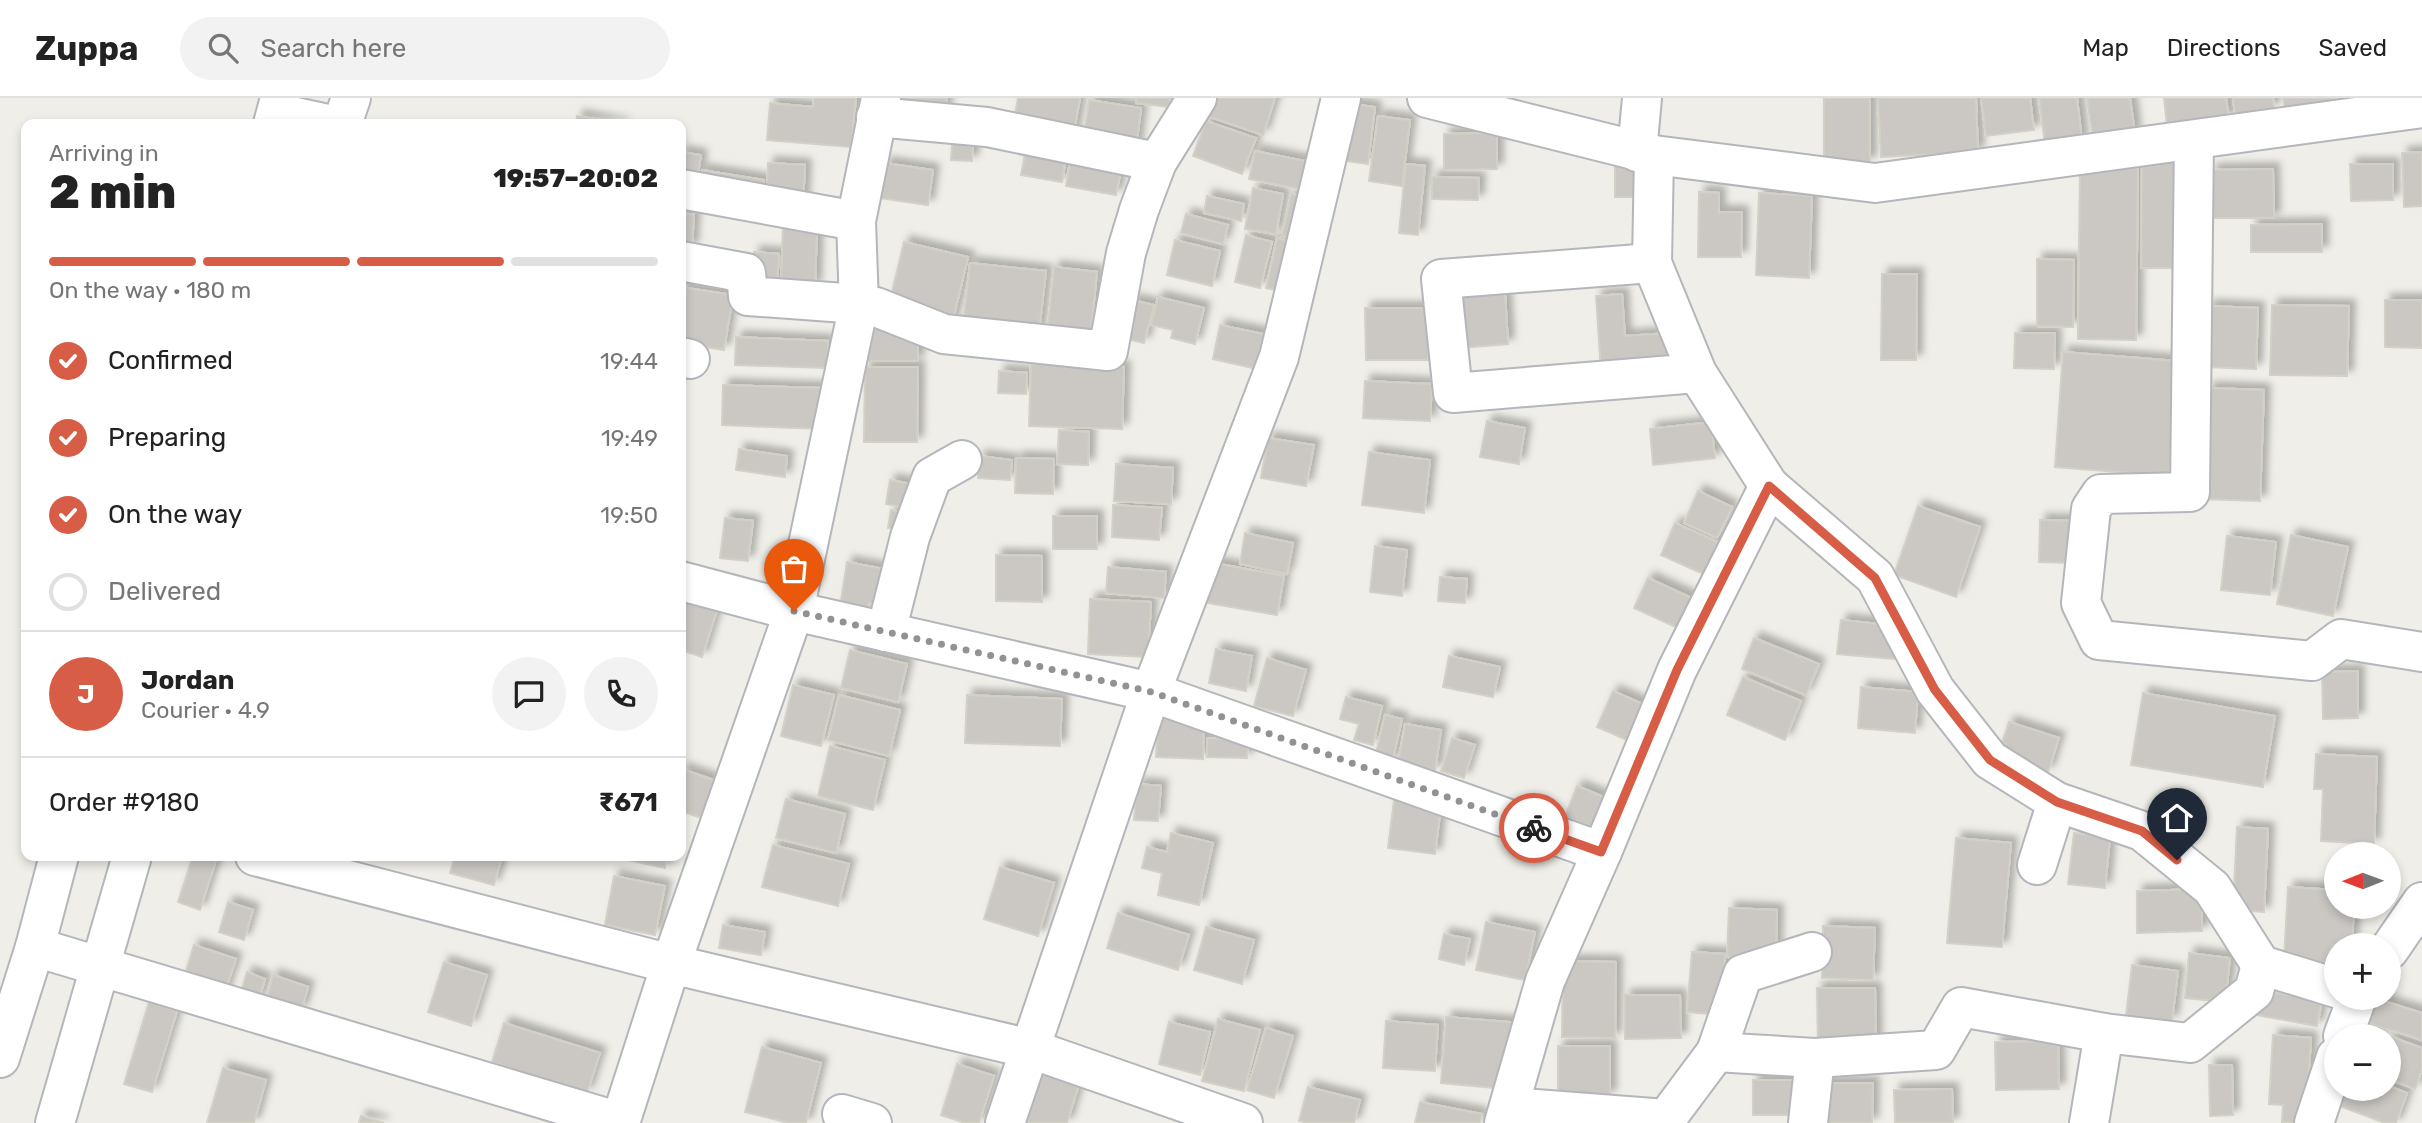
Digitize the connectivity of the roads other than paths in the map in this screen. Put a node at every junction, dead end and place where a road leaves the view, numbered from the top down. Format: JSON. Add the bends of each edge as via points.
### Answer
{"nodes":[{"id":1,"x":351,"y":98,"type":"edge"},
{"id":2,"x":1197,"y":98,"type":"edge"},
{"id":3,"x":1341,"y":98,"type":"edge"},
{"id":4,"x":1427,"y":98,"type":"edge"},
{"id":5,"x":1643,"y":98,"type":"edge"},
{"id":6,"x":878,"y":108,"type":"edge"},
{"id":7,"x":2422,"y":108,"type":"edge"},
{"id":8,"x":277,"y":112,"type":"edge"},
{"id":9,"x":307,"y":119,"type":"edge"},
{"id":10,"x":344,"y":119,"type":"edge"},
{"id":11,"x":2194,"y":140,"type":"junction"},
{"id":12,"x":1646,"y":153,"type":"junction"},
{"id":13,"x":1157,"y":162,"type":"junction"},
{"id":14,"x":686,"y":190,"type":"edge"},
{"id":15,"x":856,"y":221,"type":"junction"},
{"id":16,"x":686,"y":262,"type":"edge"},
{"id":17,"x":1652,"y":263,"type":"junction"},
{"id":18,"x":859,"y":304,"type":"junction"},
{"id":19,"x":1697,"y":373,"type":"junction"},
{"id":20,"x":962,"y":460,"type":"dead end"},
{"id":21,"x":1769,"y":486,"type":"junction"},
{"id":22,"x":686,"y":583,"type":"edge"},
{"id":23,"x":794,"y":611,"type":"junction"},
{"id":24,"x":886,"y":632,"type":"junction"},
{"id":25,"x":2422,"y":652,"type":"edge"},
{"id":26,"x":1152,"y":692,"type":"junction"},
{"id":27,"x":2057,"y":802,"type":"junction"},
{"id":28,"x":1601,"y":852,"type":"junction"},
{"id":29,"x":58,"y":861,"type":"edge"},
{"id":30,"x":131,"y":861,"type":"edge"},
{"id":31,"x":274,"y":861,"type":"edge"},
{"id":32,"x":2037,"y":865,"type":"dead end"},
{"id":33,"x":2422,"y":902,"type":"edge"},
{"id":34,"x":2401,"y":933,"type":"edge"},
{"id":35,"x":35,"y":947,"type":"junction"},
{"id":36,"x":1812,"y":951,"type":"dead end"},
{"id":37,"x":670,"y":964,"type":"junction"},
{"id":38,"x":2261,"y":965,"type":"junction"},
{"id":39,"x":100,"y":966,"type":"junction"},
{"id":40,"x":2324,"y":984,"type":"edge"},
{"id":41,"x":2104,"y":1033,"type":"junction"},
{"id":42,"x":1031,"y":1049,"type":"junction"},
{"id":43,"x":1716,"y":1052,"type":"junction"},
{"id":44,"x":0,"y":1058,"type":"edge"},
{"id":45,"x":1815,"y":1058,"type":"junction"},
{"id":46,"x":2324,"y":1093,"type":"edge"},
{"id":47,"x":1506,"y":1115,"type":"edge"},
{"id":48,"x":1666,"y":1121,"type":"edge"},
{"id":49,"x":55,"y":1123,"type":"edge"},
{"id":50,"x":620,"y":1123,"type":"edge"},
{"id":51,"x":1005,"y":1123,"type":"edge"},
{"id":52,"x":1243,"y":1123,"type":"edge"},
{"id":53,"x":1808,"y":1123,"type":"edge"},
{"id":54,"x":2089,"y":1123,"type":"edge"},
{"id":55,"x":2314,"y":1123,"type":"edge"}],
"edges":[{"from":1,"to":10,"type":"street"},
{"from":2,"to":13,"type":"street"},
{"from":3,"to":26,"type":"street","via":[[1279,357]]},
{"from":4,"to":12,"type":"street"},
{"from":5,"to":12,"type":"street"},
{"from":6,"to":13,"type":"street"},
{"from":6,"to":15,"type":"street"},
{"from":7,"to":11,"type":"street"},
{"from":8,"to":9,"type":"street"},
{"from":11,"to":12,"type":"street","via":[[1875,183]]},
{"from":11,"to":25,"type":"street","via":[[2190,492],[2101,494],[2091,509],[2081,603],[2099,640],[2312,661],[2341,639]]},
{"from":12,"to":17,"type":"street"},
{"from":13,"to":18,"type":"street","via":[[1126,253],[1108,351],[944,334]]},
{"from":14,"to":15,"type":"street"},
{"from":15,"to":18,"type":"street"},
{"from":16,"to":18,"type":"street","via":[[746,272],[748,296]]},
{"from":17,"to":19,"type":"street"},
{"from":17,"to":19,"type":"street","via":[[1441,279],[1453,393]]},
{"from":18,"to":23,"type":"street"},
{"from":19,"to":21,"type":"street"},
{"from":20,"to":24,"type":"street","via":[[932,477],[910,537]]},
{"from":21,"to":27,"type":"street","via":[[1875,578],[1935,690],[1990,760]]},
{"from":21,"to":28,"type":"street","via":[[1677,670]]},
{"from":22,"to":23,"type":"street"},
{"from":23,"to":24,"type":"street"},
{"from":23,"to":37,"type":"street"},
{"from":24,"to":26,"type":"street"},
{"from":26,"to":28,"type":"street"},
{"from":26,"to":42,"type":"street"},
{"from":27,"to":32,"type":"street"},
{"from":27,"to":38,"type":"street","via":[[2142,831],[2212,888]]},
{"from":28,"to":47,"type":"street","via":[[1545,981]]},
{"from":29,"to":35,"type":"street"},
{"from":30,"to":39,"type":"street"},
{"from":31,"to":37,"type":"street"},
{"from":33,"to":34,"type":"street"},
{"from":35,"to":39,"type":"street"},
{"from":35,"to":44,"type":"street"},
{"from":36,"to":43,"type":"street","via":[[1743,974]]},
{"from":37,"to":42,"type":"street"},
{"from":37,"to":50,"type":"street"},
{"from":38,"to":40,"type":"street"},
{"from":38,"to":41,"type":"street","via":[[2254,991],[2190,1043]]},
{"from":39,"to":49,"type":"street"},
{"from":39,"to":50,"type":"street"},
{"from":41,"to":45,"type":"street","via":[[1961,1007],[1936,1050]]},
{"from":41,"to":54,"type":"street"},
{"from":42,"to":51,"type":"street"},
{"from":42,"to":52,"type":"street"},
{"from":43,"to":45,"type":"street"},
{"from":43,"to":48,"type":"street"},
{"from":45,"to":53,"type":"street"},
{"from":46,"to":55,"type":"street"},
{"from":47,"to":48,"type":"street"}]}
